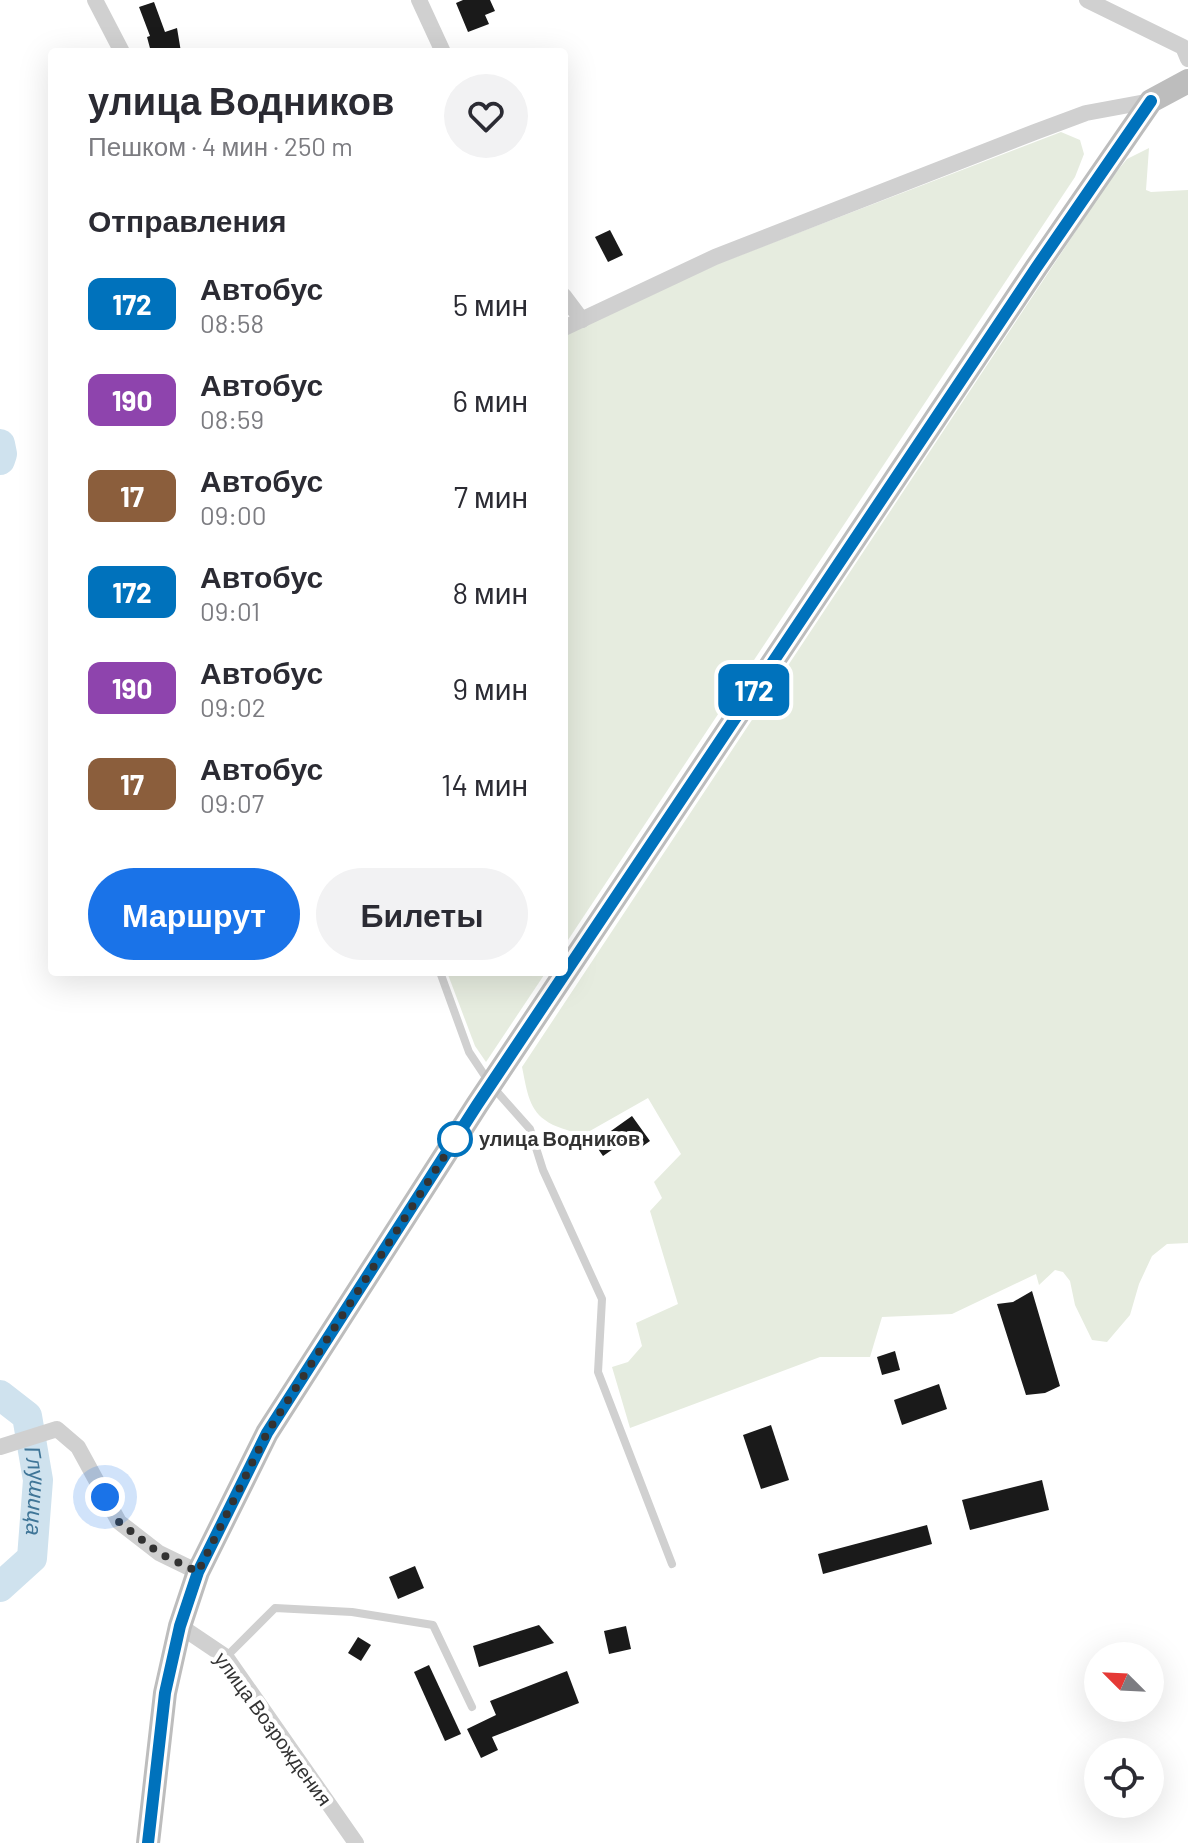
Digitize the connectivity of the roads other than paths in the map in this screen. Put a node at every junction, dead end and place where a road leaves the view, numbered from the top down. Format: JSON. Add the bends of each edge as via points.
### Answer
{"nodes":[{"id":1,"x":95,"y":0,"type":"edge"},
{"id":2,"x":419,"y":0,"type":"edge"},
{"id":3,"x":1087,"y":0,"type":"edge"},
{"id":4,"x":120,"y":48,"type":"edge"},
{"id":5,"x":441,"y":48,"type":"edge"},
{"id":6,"x":1188,"y":59,"type":"edge"},
{"id":7,"x":1188,"y":81,"type":"edge"},
{"id":8,"x":1151,"y":101,"type":"junction"},
{"id":9,"x":568,"y":301,"type":"edge"},
{"id":10,"x":582,"y":320,"type":"junction"},
{"id":11,"x":568,"y":326,"type":"edge"},
{"id":12,"x":568,"y":970,"type":"edge"},
{"id":13,"x":441,"y":976,"type":"edge"},
{"id":14,"x":564,"y":976,"type":"edge"},
{"id":15,"x":491,"y":1085,"type":"junction"},
{"id":16,"x":0,"y":1447,"type":"edge"},
{"id":17,"x":672,"y":1564,"type":"dead end"},
{"id":18,"x":198,"y":1572,"type":"junction"},
{"id":19,"x":180,"y":1626,"type":"junction"},
{"id":20,"x":226,"y":1657,"type":"junction"},
{"id":21,"x":472,"y":1707,"type":"dead end"},
{"id":22,"x":148,"y":1843,"type":"edge"},
{"id":23,"x":356,"y":1843,"type":"edge"}],
"edges":[{"from":1,"to":4,"type":"street"},
{"from":2,"to":5,"type":"street"},
{"from":3,"to":6,"type":"street","via":[[1183,47]]},
{"from":7,"to":8,"type":"main road"},
{"from":8,"to":10,"type":"street","via":[[1086,113],[1021,138],[715,257]]},
{"from":8,"to":12,"type":"main road"},
{"from":9,"to":10,"type":"street"},
{"from":10,"to":11,"type":"street"},
{"from":13,"to":15,"type":"lane","via":[[469,1052]]},
{"from":14,"to":15,"type":"main road"},
{"from":15,"to":17,"type":"lane","via":[[530,1129],[543,1170],[602,1299],[598,1372]]},
{"from":15,"to":18,"type":"main road","via":[[267,1433]]},
{"from":16,"to":18,"type":"street","via":[[57,1429],[78,1447],[119,1522],[159,1553]]},
{"from":18,"to":19,"type":"main road"},
{"from":19,"to":20,"type":"street","name":"улица Возрождения"},
{"from":19,"to":22,"type":"main road","via":[[165,1693]]},
{"from":20,"to":21,"type":"lane","via":[[275,1608],[352,1612],[433,1625]]},
{"from":20,"to":23,"type":"street","name":"улица Возрождения"}]}
